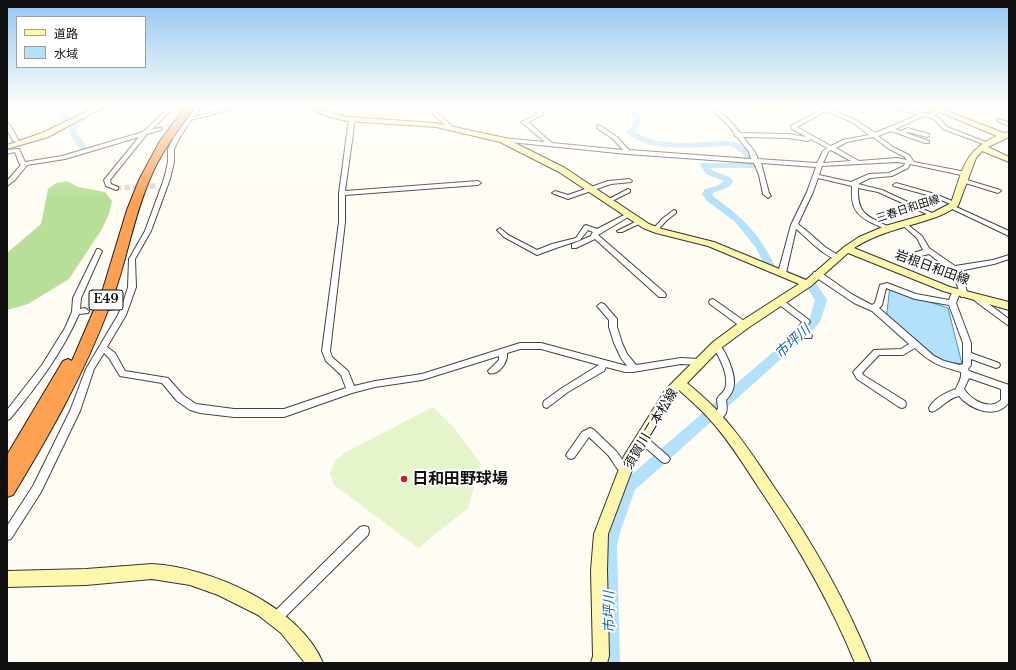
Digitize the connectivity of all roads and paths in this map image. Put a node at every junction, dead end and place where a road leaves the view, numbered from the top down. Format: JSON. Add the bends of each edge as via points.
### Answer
{"nodes":[{"id":1,"x":14,"y":137,"type":"edge"},
{"id":2,"x":40,"y":137,"type":"edge"},
{"id":3,"x":128,"y":137,"type":"edge"},
{"id":4,"x":141,"y":137,"type":"edge"},
{"id":5,"x":161,"y":137,"type":"tunnel mouth"},
{"id":6,"x":167,"y":137,"type":"tunnel mouth"},
{"id":7,"x":177,"y":137,"type":"edge"},
{"id":8,"x":350,"y":137,"type":"edge"},
{"id":9,"x":490,"y":137,"type":"edge"},
{"id":10,"x":542,"y":137,"type":"edge"},
{"id":11,"x":613,"y":137,"type":"edge"},
{"id":12,"x":739,"y":137,"type":"edge"},
{"id":13,"x":801,"y":137,"type":"edge"},
{"id":14,"x":812,"y":137,"type":"edge"},
{"id":15,"x":860,"y":137,"type":"edge"},
{"id":16,"x":875,"y":137,"type":"edge"},
{"id":17,"x":913,"y":137,"type":"edge"},
{"id":18,"x":966,"y":137,"type":"edge"},
{"id":19,"x":1001,"y":137,"type":"edge"},
{"id":20,"x":502,"y":140,"type":"junction"},
{"id":21,"x":817,"y":140,"type":"junction"},
{"id":22,"x":16,"y":141,"type":"dead end"},
{"id":23,"x":927,"y":142,"type":"dead end"},
{"id":24,"x":550,"y":144,"type":"junction"},
{"id":25,"x":985,"y":145,"type":"junction"},
{"id":26,"x":7,"y":148,"type":"edge"},
{"id":27,"x":831,"y":148,"type":"junction"},
{"id":28,"x":7,"y":152,"type":"edge"},
{"id":29,"x":627,"y":152,"type":"junction"},
{"id":30,"x":1009,"y":160,"type":"edge"},
{"id":31,"x":756,"y":161,"type":"junction"},
{"id":32,"x":857,"y":162,"type":"junction"},
{"id":33,"x":910,"y":162,"type":"junction"},
{"id":34,"x":25,"y":164,"type":"junction"},
{"id":35,"x":819,"y":165,"type":"junction"},
{"id":36,"x":816,"y":176,"type":"junction"},
{"id":37,"x":965,"y":177,"type":"junction"},
{"id":38,"x":628,"y":181,"type":"dead end"},
{"id":39,"x":478,"y":183,"type":"dead end"},
{"id":40,"x":7,"y":184,"type":"edge"},
{"id":41,"x":854,"y":184,"type":"junction"},
{"id":42,"x":896,"y":185,"type":"dead end"},
{"id":43,"x":116,"y":188,"type":"dead end"},
{"id":44,"x":590,"y":188,"type":"junction"},
{"id":45,"x":628,"y":191,"type":"dead end"},
{"id":46,"x":998,"y":191,"type":"dead end"},
{"id":47,"x":555,"y":192,"type":"dead end"},
{"id":48,"x":342,"y":193,"type":"junction"},
{"id":49,"x":768,"y":196,"type":"dead end"},
{"id":50,"x":608,"y":201,"type":"junction"},
{"id":51,"x":953,"y":205,"type":"junction"},
{"id":52,"x":674,"y":212,"type":"dead end"},
{"id":53,"x":628,"y":215,"type":"junction"},
{"id":54,"x":933,"y":215,"type":"junction"},
{"id":55,"x":639,"y":222,"type":"junction"},
{"id":56,"x":903,"y":223,"type":"junction"},
{"id":57,"x":794,"y":225,"type":"junction"},
{"id":58,"x":887,"y":228,"type":"junction"},
{"id":59,"x":500,"y":230,"type":"dead end"},
{"id":60,"x":655,"y":230,"type":"junction"},
{"id":61,"x":620,"y":231,"type":"dead end"},
{"id":62,"x":596,"y":234,"type":"junction"},
{"id":63,"x":1009,"y":234,"type":"edge"},
{"id":64,"x":567,"y":247,"type":"dead end"},
{"id":65,"x":99,"y":251,"type":"dead end"},
{"id":66,"x":929,"y":251,"type":"junction"},
{"id":67,"x":842,"y":253,"type":"junction"},
{"id":68,"x":909,"y":257,"type":"dead end"},
{"id":69,"x":1009,"y":257,"type":"edge"},
{"id":70,"x":954,"y":269,"type":"junction"},
{"id":71,"x":782,"y":273,"type":"junction"},
{"id":72,"x":817,"y":274,"type":"junction"},
{"id":73,"x":807,"y":284,"type":"junction"},
{"id":74,"x":662,"y":294,"type":"dead end"},
{"id":75,"x":960,"y":294,"type":"junction"},
{"id":76,"x":978,"y":299,"type":"junction"},
{"id":77,"x":712,"y":302,"type":"dead end"},
{"id":78,"x":780,"y":302,"type":"junction"},
{"id":79,"x":952,"y":303,"type":"junction"},
{"id":80,"x":125,"y":305,"type":"junction"},
{"id":81,"x":601,"y":306,"type":"dead end"},
{"id":82,"x":1009,"y":306,"type":"edge"},
{"id":83,"x":110,"y":307,"type":"tunnel mouth"},
{"id":84,"x":874,"y":308,"type":"junction"},
{"id":85,"x":85,"y":311,"type":"tunnel mouth"},
{"id":86,"x":76,"y":312,"type":"junction"},
{"id":87,"x":1009,"y":323,"type":"edge"},
{"id":88,"x":744,"y":325,"type":"junction"},
{"id":89,"x":808,"y":336,"type":"dead end"},
{"id":90,"x":915,"y":344,"type":"junction"},
{"id":91,"x":716,"y":346,"type":"junction"},
{"id":92,"x":102,"y":348,"type":"junction"},
{"id":93,"x":502,"y":351,"type":"junction"},
{"id":94,"x":968,"y":355,"type":"junction"},
{"id":95,"x":700,"y":362,"type":"junction"},
{"id":96,"x":604,"y":364,"type":"junction"},
{"id":97,"x":996,"y":365,"type":"dead end"},
{"id":98,"x":492,"y":370,"type":"dead end"},
{"id":99,"x":633,"y":370,"type":"junction"},
{"id":100,"x":964,"y":370,"type":"junction"},
{"id":101,"x":679,"y":383,"type":"junction"},
{"id":102,"x":1007,"y":388,"type":"edge"},
{"id":103,"x":351,"y":390,"type":"junction"},
{"id":104,"x":960,"y":392,"type":"junction"},
{"id":105,"x":547,"y":404,"type":"dead end"},
{"id":106,"x":902,"y":404,"type":"dead end"},
{"id":107,"x":933,"y":408,"type":"dead end"},
{"id":108,"x":7,"y":416,"type":"edge"},
{"id":109,"x":715,"y":417,"type":"junction"},
{"id":110,"x":642,"y":439,"type":"junction"},
{"id":111,"x":571,"y":455,"type":"dead end"},
{"id":112,"x":665,"y":459,"type":"dead end"},
{"id":113,"x":7,"y":470,"type":"edge"},
{"id":114,"x":625,"y":470,"type":"junction"},
{"id":115,"x":7,"y":489,"type":"edge"},
{"id":116,"x":364,"y":531,"type":"dead end"},
{"id":117,"x":7,"y":535,"type":"edge"},
{"id":118,"x":7,"y":579,"type":"edge"},
{"id":119,"x":276,"y":618,"type":"junction"},
{"id":120,"x":315,"y":663,"type":"edge"},
{"id":121,"x":600,"y":663,"type":"edge"},
{"id":122,"x":863,"y":663,"type":"edge"}],
"edges":[{"from":1,"to":22,"type":"street"},
{"from":2,"to":26,"type":"street"},
{"from":3,"to":34,"type":"street","via":[[63,158]]},
{"from":4,"to":43,"type":"street","via":[[107,180],[108,185]]},
{"from":5,"to":113,"type":"highway","number":"E49","via":[[142,169],[124,212],[106,273],[82,334],[54,390]]},
{"from":6,"to":115,"type":"highway","number":"E49","via":[[149,168],[140,191],[93,333],[65,390]]},
{"from":7,"to":80,"type":"street","via":[[171,149],[171,162],[160,186],[148,231],[132,259],[132,287]]},
{"from":8,"to":48,"type":"street"},
{"from":9,"to":20,"type":"street"},
{"from":10,"to":24,"type":"street"},
{"from":11,"to":29,"type":"street"},
{"from":12,"to":31,"type":"street"},
{"from":13,"to":21,"type":"street"},
{"from":14,"to":21,"type":"street"},
{"from":15,"to":27,"type":"street","via":[[845,140]]},
{"from":16,"to":33,"type":"street","via":[[907,156]]},
{"from":17,"to":23,"type":"street"},
{"from":18,"to":25,"type":"street"},
{"from":19,"to":25,"type":"street","name":"三春日和田線"},
{"from":20,"to":24,"type":"street"},
{"from":20,"to":44,"type":"street","via":[[562,170]]},
{"from":21,"to":27,"type":"street"},
{"from":24,"to":29,"type":"street"},
{"from":25,"to":30,"type":"street"},
{"from":25,"to":37,"type":"street","name":"三春日和田線","via":[[972,158]]},
{"from":27,"to":32,"type":"street"},
{"from":27,"to":35,"type":"street","via":[[826,151]]},
{"from":28,"to":34,"type":"street","via":[[18,150],[22,163]]},
{"from":29,"to":31,"type":"street"},
{"from":31,"to":35,"type":"street"},
{"from":31,"to":49,"type":"street"},
{"from":32,"to":33,"type":"street"},
{"from":32,"to":35,"type":"street"},
{"from":33,"to":37,"type":"street"},
{"from":33,"to":41,"type":"street","via":[[907,167],[890,175],[869,176]]},
{"from":34,"to":40,"type":"street"},
{"from":35,"to":36,"type":"street"},
{"from":36,"to":41,"type":"street"},
{"from":36,"to":57,"type":"street"},
{"from":37,"to":46,"type":"street"},
{"from":37,"to":51,"type":"street","name":"三春日和田線"},
{"from":38,"to":44,"type":"street","via":[[613,181]]},
{"from":39,"to":48,"type":"street"},
{"from":41,"to":54,"type":"street","via":[[886,194]]},
{"from":41,"to":58,"type":"street","via":[[857,211]]},
{"from":42,"to":51,"type":"street","via":[[922,191]]},
{"from":44,"to":47,"type":"street","via":[[568,197]]},
{"from":44,"to":50,"type":"street"},
{"from":45,"to":50,"type":"street"},
{"from":48,"to":103,"type":"street","via":[[342,222],[326,351],[329,359],[345,373]]},
{"from":50,"to":53,"type":"street"},
{"from":51,"to":54,"type":"street","name":"三春日和田線"},
{"from":51,"to":63,"type":"street"},
{"from":52,"to":60,"type":"street"},
{"from":53,"to":55,"type":"street"},
{"from":53,"to":62,"type":"street"},
{"from":54,"to":56,"type":"street","name":"三春日和田線"},
{"from":55,"to":60,"type":"street"},
{"from":55,"to":61,"type":"street"},
{"from":56,"to":58,"type":"street","name":"三春日和田線"},
{"from":56,"to":66,"type":"street","via":[[920,237]]},
{"from":57,"to":67,"type":"street","via":[[823,249]]},
{"from":57,"to":71,"type":"street"},
{"from":58,"to":67,"type":"street","name":"三春日和田線","via":[[862,239]]},
{"from":59,"to":62,"type":"street","via":[[537,253],[578,239],[586,227]]},
{"from":60,"to":71,"type":"street","via":[[711,244]]},
{"from":62,"to":64,"type":"street","via":[[578,245]]},
{"from":62,"to":74,"type":"street"},
{"from":65,"to":86,"type":"street","via":[[76,301]]},
{"from":66,"to":68,"type":"street"},
{"from":66,"to":70,"type":"street"},
{"from":67,"to":72,"type":"street","name":"須賀川二本松線"},
{"from":67,"to":75,"type":"street","name":"岩根日和田線"},
{"from":69,"to":70,"type":"street"},
{"from":70,"to":75,"type":"street","via":[[958,275]]},
{"from":71,"to":73,"type":"street"},
{"from":72,"to":73,"type":"street","name":"須賀川二本松線"},
{"from":72,"to":84,"type":"street","via":[[851,298]]},
{"from":73,"to":78,"type":"street","name":"須賀川二本松線"},
{"from":75,"to":76,"type":"street","name":"岩根日和田線"},
{"from":75,"to":79,"type":"street"},
{"from":76,"to":82,"type":"street","name":"岩根日和田線"},
{"from":76,"to":87,"type":"street"},
{"from":77,"to":88,"type":"street"},
{"from":78,"to":88,"type":"street","name":"須賀川二本松線"},
{"from":78,"to":89,"type":"street","via":[[806,322],[803,326]]},
{"from":79,"to":84,"type":"street","via":[[915,296],[887,285],[883,287],[878,305]]},
{"from":79,"to":94,"type":"street","via":[[967,343]]},
{"from":80,"to":83,"type":"street"},
{"from":80,"to":92,"type":"street","via":[[122,315]]},
{"from":81,"to":99,"type":"street","via":[[613,319],[624,355]]},
{"from":84,"to":90,"type":"street"},
{"from":85,"to":86,"type":"street"},
{"from":86,"to":108,"type":"street","via":[[58,349]]},
{"from":88,"to":91,"type":"street","name":"須賀川二本松線"},
{"from":90,"to":100,"type":"street","via":[[942,364]]},
{"from":90,"to":106,"type":"street","via":[[903,352],[877,352],[857,372],[860,377]]},
{"from":91,"to":95,"type":"street","name":"須賀川二本松線"},
{"from":91,"to":109,"type":"street","via":[[731,377],[727,393],[721,399],[723,410]]},
{"from":92,"to":103,"type":"street","via":[[112,354],[122,374],[165,380],[180,398],[193,407],[204,410],[234,414],[284,413]]},
{"from":92,"to":117,"type":"street","via":[[90,369],[59,447],[37,489]]},
{"from":93,"to":96,"type":"street","via":[[537,345]]},
{"from":93,"to":98,"type":"street","via":[[504,361]]},
{"from":93,"to":103,"type":"street","via":[[413,379]]},
{"from":94,"to":97,"type":"street"},
{"from":94,"to":100,"type":"street"},
{"from":95,"to":99,"type":"street","via":[[682,361]]},
{"from":95,"to":101,"type":"street","name":"須賀川二本松線"},
{"from":96,"to":99,"type":"street"},
{"from":96,"to":105,"type":"street","via":[[601,369]]},
{"from":100,"to":102,"type":"street"},
{"from":100,"to":104,"type":"street","via":[[965,381]]},
{"from":101,"to":109,"type":"street"},
{"from":101,"to":110,"type":"street","name":"須賀川二本松線","via":[[670,392]]},
{"from":102,"to":104,"type":"street","via":[[1005,401],[1000,407],[995,408],[981,406]]},
{"from":104,"to":107,"type":"street","via":[[941,400]]},
{"from":109,"to":122,"type":"street","via":[[789,520],[814,560],[846,620]]},
{"from":110,"to":112,"type":"street"},
{"from":110,"to":114,"type":"street","name":"須賀川二本松線"},
{"from":111,"to":114,"type":"street","via":[[590,432],[614,454]]},
{"from":114,"to":121,"type":"street","name":"須賀川二本松線","via":[[599,543]]},
{"from":116,"to":119,"type":"street"},
{"from":118,"to":119,"type":"street","via":[[162,572],[211,584]]},
{"from":119,"to":120,"type":"street"}]}
